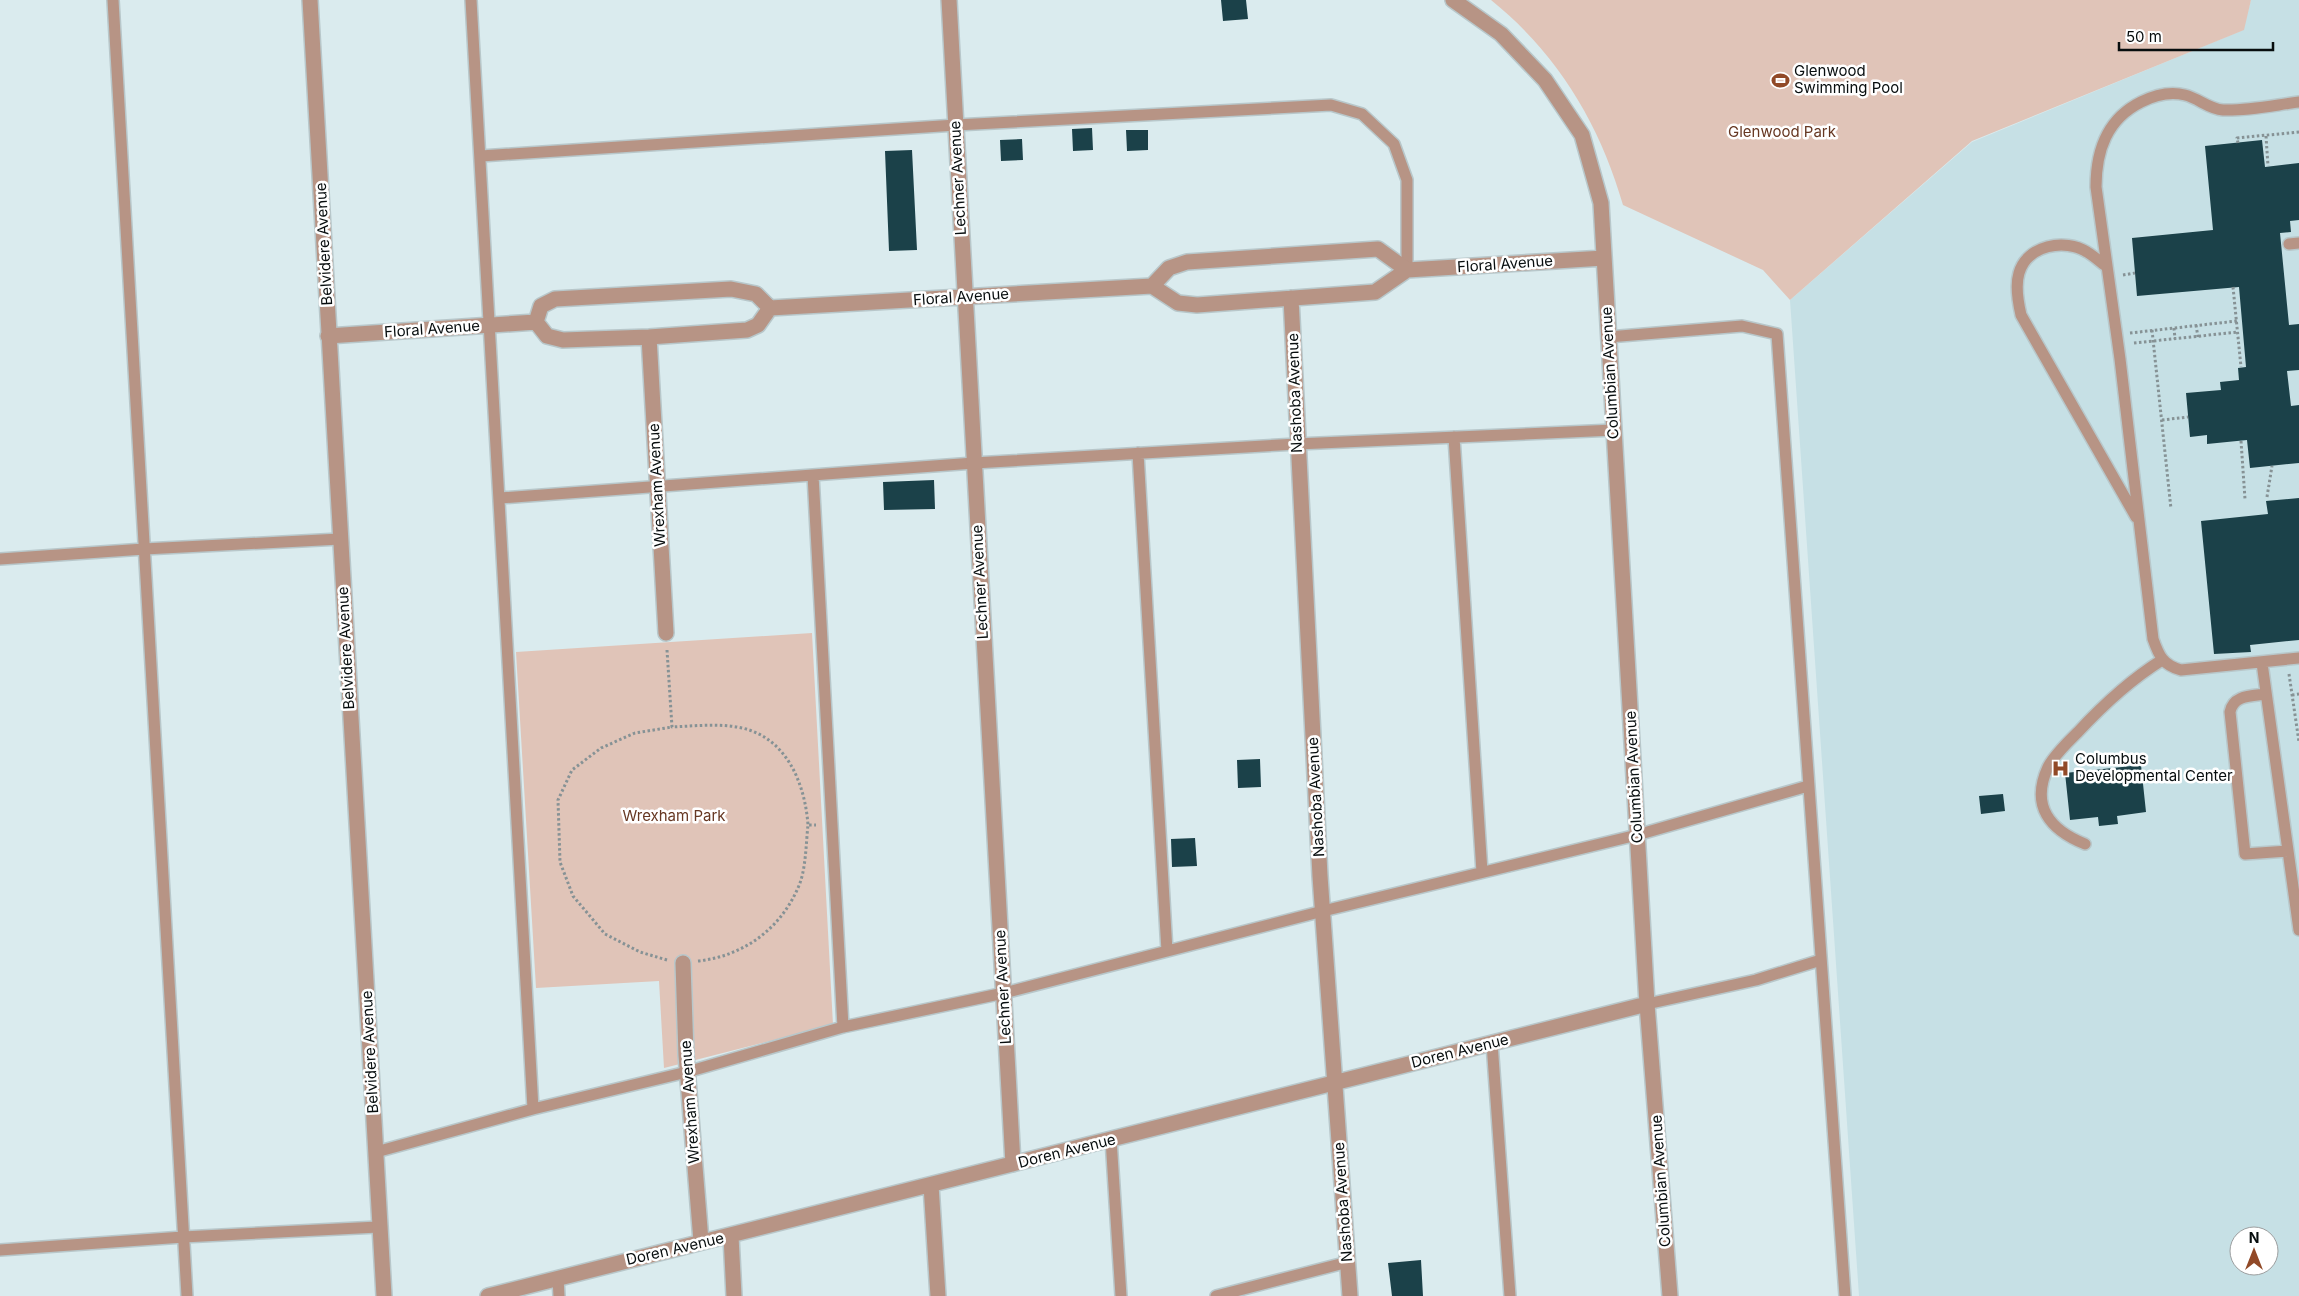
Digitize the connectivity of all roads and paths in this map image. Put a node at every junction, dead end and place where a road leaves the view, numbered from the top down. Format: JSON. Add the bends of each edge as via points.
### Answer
{"nodes":[{"id":1,"x":113,"y":0,"type":"edge"},
{"id":2,"x":310,"y":0,"type":"edge"},
{"id":3,"x":471,"y":0,"type":"edge"},
{"id":4,"x":948,"y":0,"type":"edge"},
{"id":5,"x":1452,"y":0,"type":"edge"},
{"id":6,"x":2299,"y":102,"type":"edge"},
{"id":7,"x":956,"y":126,"type":"junction"},
{"id":8,"x":2299,"y":132,"type":"edge"},
{"id":9,"x":2266,"y":136,"type":"junction"},
{"id":10,"x":2238,"y":142,"type":"dead end"},
{"id":11,"x":480,"y":156,"type":"junction"},
{"id":12,"x":2268,"y":166,"type":"dead end"},
{"id":13,"x":1604,"y":258,"type":"junction"},
{"id":14,"x":2106,"y":266,"type":"junction"},
{"id":15,"x":1407,"y":270,"type":"junction"},
{"id":16,"x":1152,"y":286,"type":"junction"},
{"id":17,"x":2233,"y":287,"type":"dead end"},
{"id":18,"x":964,"y":297,"type":"junction"},
{"id":19,"x":1291,"y":298,"type":"junction"},
{"id":20,"x":770,"y":308,"type":"junction"},
{"id":21,"x":2237,"y":321,"type":"junction"},
{"id":22,"x":536,"y":322,"type":"junction"},
{"id":23,"x":491,"y":325,"type":"junction"},
{"id":24,"x":2196,"y":325,"type":"junction"},
{"id":25,"x":2174,"y":328,"type":"junction"},
{"id":26,"x":2152,"y":330,"type":"junction"},
{"id":27,"x":2238,"y":332,"type":"junction"},
{"id":28,"x":328,"y":336,"type":"junction"},
{"id":29,"x":2198,"y":336,"type":"junction"},
{"id":30,"x":649,"y":337,"type":"junction"},
{"id":31,"x":1608,"y":337,"type":"junction"},
{"id":32,"x":2117,"y":339,"type":"junction"},
{"id":33,"x":2175,"y":339,"type":"junction"},
{"id":34,"x":2153,"y":341,"type":"junction"},
{"id":35,"x":2242,"y":367,"type":"dead end"},
{"id":36,"x":2188,"y":417,"type":"dead end"},
{"id":37,"x":2162,"y":420,"type":"junction"},
{"id":38,"x":1614,"y":430,"type":"junction"},
{"id":39,"x":1454,"y":437,"type":"junction"},
{"id":40,"x":2241,"y":440,"type":"dead end"},
{"id":41,"x":1297,"y":444,"type":"junction"},
{"id":42,"x":1138,"y":454,"type":"junction"},
{"id":43,"x":974,"y":463,"type":"junction"},
{"id":44,"x":2272,"y":466,"type":"dead end"},
{"id":45,"x":813,"y":475,"type":"junction"},
{"id":46,"x":658,"y":487,"type":"junction"},
{"id":47,"x":500,"y":498,"type":"junction"},
{"id":48,"x":2267,"y":498,"type":"dead end"},
{"id":49,"x":2245,"y":500,"type":"dead end"},
{"id":50,"x":2171,"y":509,"type":"dead end"},
{"id":51,"x":2139,"y":522,"type":"junction"},
{"id":52,"x":340,"y":539,"type":"junction"},
{"id":53,"x":144,"y":549,"type":"junction"},
{"id":54,"x":0,"y":559,"type":"edge"},
{"id":55,"x":666,"y":634,"type":"joint"},
{"id":56,"x":2293,"y":659,"type":"edge"},
{"id":57,"x":2162,"y":660,"type":"junction"},
{"id":58,"x":2262,"y":663,"type":"junction"},
{"id":59,"x":2266,"y":694,"type":"junction"},
{"id":60,"x":2299,"y":694,"type":"edge"},
{"id":61,"x":2292,"y":695,"type":"junction"},
{"id":62,"x":672,"y":727,"type":"junction"},
{"id":63,"x":2299,"y":742,"type":"edge"},
{"id":64,"x":1808,"y":786,"type":"junction"},
{"id":65,"x":832,"y":824,"type":"junction"},
{"id":66,"x":808,"y":826,"type":"junction"},
{"id":67,"x":1637,"y":835,"type":"junction"},
{"id":68,"x":2085,"y":844,"type":"dead end"},
{"id":69,"x":2288,"y":851,"type":"junction"},
{"id":70,"x":1482,"y":872,"type":"junction"},
{"id":71,"x":1323,"y":911,"type":"junction"},
{"id":72,"x":2299,"y":930,"type":"edge"},
{"id":73,"x":1167,"y":951,"type":"junction"},
{"id":74,"x":1821,"y":960,"type":"junction"},
{"id":75,"x":683,"y":962,"type":"junction"},
{"id":76,"x":1004,"y":993,"type":"junction"},
{"id":77,"x":1647,"y":1004,"type":"junction"},
{"id":78,"x":843,"y":1027,"type":"junction"},
{"id":79,"x":1492,"y":1043,"type":"junction"},
{"id":80,"x":687,"y":1072,"type":"junction"},
{"id":81,"x":1334,"y":1083,"type":"junction"},
{"id":82,"x":533,"y":1110,"type":"junction"},
{"id":83,"x":1111,"y":1140,"type":"junction"},
{"id":84,"x":376,"y":1152,"type":"junction"},
{"id":85,"x":1013,"y":1164,"type":"junction"},
{"id":86,"x":931,"y":1186,"type":"junction"},
{"id":87,"x":378,"y":1227,"type":"junction"},
{"id":88,"x":731,"y":1236,"type":"junction"},
{"id":89,"x":184,"y":1237,"type":"junction"},
{"id":90,"x":701,"y":1241,"type":"junction"},
{"id":91,"x":0,"y":1250,"type":"edge"},
{"id":92,"x":1348,"y":1262,"type":"junction"},
{"id":93,"x":558,"y":1278,"type":"junction"},
{"id":94,"x":187,"y":1296,"type":"edge"},
{"id":95,"x":384,"y":1296,"type":"edge"},
{"id":96,"x":488,"y":1296,"type":"edge"},
{"id":97,"x":559,"y":1296,"type":"edge"},
{"id":98,"x":734,"y":1296,"type":"edge"},
{"id":99,"x":938,"y":1296,"type":"edge"},
{"id":100,"x":1121,"y":1296,"type":"edge"},
{"id":101,"x":1216,"y":1296,"type":"edge"},
{"id":102,"x":1350,"y":1296,"type":"edge"},
{"id":103,"x":1510,"y":1296,"type":"edge"},
{"id":104,"x":1670,"y":1296,"type":"edge"},
{"id":105,"x":1845,"y":1296,"type":"edge"}],
"edges":[{"from":1,"to":53,"type":"lane"},
{"from":2,"to":28,"type":"street","name":"Belvidere Avenue"},
{"from":3,"to":11,"type":"lane"},
{"from":4,"to":7,"type":"street","name":"Lechner Avenue"},
{"from":5,"to":13,"type":"street","name":"Columbian Avenue","via":[[1501,34],[1545,80],[1582,135],[1601,203]]},
{"from":6,"to":14,"type":"lane","via":[[2222,110],[2184,95],[2165,93],[2129,107],[2114,121],[2103,140],[2096,165]]},
{"from":7,"to":11,"type":"lane"},
{"from":7,"to":15,"type":"lane","via":[[1331,105],[1362,114],[1394,144],[1407,180]]},
{"from":7,"to":18,"type":"street","name":"Lechner Avenue"},
{"from":8,"to":9,"type":"path"},
{"from":9,"to":10,"type":"path","via":[[2237,138]]},
{"from":9,"to":12,"type":"path"},
{"from":11,"to":23,"type":"lane"},
{"from":13,"to":15,"type":"street","name":"Floral Avenue"},
{"from":13,"to":31,"type":"street","name":"Columbian Avenue"},
{"from":14,"to":32,"type":"lane"},
{"from":14,"to":51,"type":"lane","via":[[2086,251],[2060,244],[2034,252],[2019,272],[2018,299],[2021,315]]},
{"from":15,"to":16,"type":"street","via":[[1378,248],[1187,262],[1169,268]]},
{"from":15,"to":19,"type":"street","via":[[1375,292]]},
{"from":16,"to":18,"type":"street","name":"Floral Avenue"},
{"from":16,"to":19,"type":"street","via":[[1178,303],[1197,305]]},
{"from":17,"to":21,"type":"path"},
{"from":18,"to":20,"type":"street","name":"Floral Avenue"},
{"from":18,"to":43,"type":"street","name":"Lechner Avenue"},
{"from":19,"to":41,"type":"street","name":"Nashoba Avenue"},
{"from":20,"to":22,"type":"street","via":[[756,294],[731,289],[555,299],[541,306]]},
{"from":20,"to":30,"type":"street","via":[[758,325],[747,330]]},
{"from":21,"to":24,"type":"path"},
{"from":21,"to":27,"type":"path"},
{"from":22,"to":23,"type":"street","name":"Floral Avenue"},
{"from":22,"to":30,"type":"street","via":[[547,336],[563,340]]},
{"from":23,"to":28,"type":"street","name":"Floral Avenue"},
{"from":23,"to":47,"type":"lane"},
{"from":24,"to":25,"type":"path"},
{"from":24,"to":29,"type":"path"},
{"from":25,"to":26,"type":"path"},
{"from":25,"to":33,"type":"path"},
{"from":26,"to":32,"type":"path"},
{"from":26,"to":34,"type":"path"},
{"from":27,"to":29,"type":"path"},
{"from":27,"to":35,"type":"path"},
{"from":28,"to":52,"type":"street","name":"Belvidere Avenue"},
{"from":29,"to":33,"type":"path"},
{"from":30,"to":46,"type":"street","name":"Wrexham Avenue"},
{"from":31,"to":38,"type":"street","name":"Columbian Avenue"},
{"from":31,"to":64,"type":"lane","via":[[1742,326],[1777,334]]},
{"from":32,"to":34,"type":"path"},
{"from":32,"to":51,"type":"lane"},
{"from":33,"to":34,"type":"path"},
{"from":34,"to":37,"type":"path"},
{"from":36,"to":37,"type":"path"},
{"from":37,"to":50,"type":"path"},
{"from":38,"to":39,"type":"lane"},
{"from":38,"to":67,"type":"street","name":"Columbian Avenue"},
{"from":39,"to":41,"type":"lane"},
{"from":39,"to":70,"type":"lane"},
{"from":40,"to":49,"type":"path"},
{"from":41,"to":42,"type":"lane"},
{"from":41,"to":71,"type":"street","name":"Nashoba Avenue"},
{"from":42,"to":43,"type":"lane"},
{"from":42,"to":73,"type":"lane"},
{"from":43,"to":45,"type":"lane"},
{"from":43,"to":76,"type":"street","name":"Lechner Avenue"},
{"from":44,"to":48,"type":"path"},
{"from":45,"to":46,"type":"lane"},
{"from":45,"to":65,"type":"lane"},
{"from":46,"to":47,"type":"lane"},
{"from":46,"to":55,"type":"street","name":"Wrexham Avenue"},
{"from":47,"to":82,"type":"lane"},
{"from":51,"to":57,"type":"lane","via":[[2153,639]]},
{"from":52,"to":53,"type":"lane"},
{"from":52,"to":84,"type":"street","name":"Belvidere Avenue"},
{"from":53,"to":54,"type":"lane"},
{"from":53,"to":89,"type":"lane"},
{"from":55,"to":62,"type":"path"},
{"from":56,"to":58,"type":"lane"},
{"from":56,"to":61,"type":"path"},
{"from":57,"to":58,"type":"lane","via":[[2168,666],[2181,670]]},
{"from":57,"to":68,"type":"lane","via":[[2114,694],[2049,766],[2042,786],[2042,805],[2052,824]]},
{"from":58,"to":59,"type":"lane"},
{"from":59,"to":69,"type":"lane"},
{"from":59,"to":69,"type":"lane","via":[[2237,699],[2231,704],[2245,854]]},
{"from":60,"to":61,"type":"path"},
{"from":61,"to":63,"type":"path"},
{"from":62,"to":66,"type":"path","via":[[720,725],[742,728],[780,750],[796,772],[807,804]]},
{"from":62,"to":75,"type":"path","via":[[635,733],[601,748],[572,770],[558,800],[560,862],[573,896],[605,934],[640,952]]},
{"from":64,"to":67,"type":"lane"},
{"from":64,"to":74,"type":"lane"},
{"from":65,"to":66,"type":"path"},
{"from":65,"to":78,"type":"lane"},
{"from":66,"to":75,"type":"path","via":[[800,881],[785,912],[755,942],[728,955]]},
{"from":67,"to":70,"type":"lane"},
{"from":67,"to":77,"type":"street","name":"Columbian Avenue"},
{"from":69,"to":72,"type":"lane"},
{"from":70,"to":71,"type":"lane"},
{"from":71,"to":73,"type":"lane"},
{"from":71,"to":81,"type":"street","name":"Nashoba Avenue"},
{"from":73,"to":76,"type":"lane"},
{"from":74,"to":77,"type":"lane","via":[[1756,980]]},
{"from":74,"to":105,"type":"lane"},
{"from":75,"to":80,"type":"street","name":"Wrexham Avenue"},
{"from":76,"to":78,"type":"lane"},
{"from":76,"to":85,"type":"street","name":"Lechner Avenue"},
{"from":77,"to":79,"type":"street","name":"Doren Avenue"},
{"from":77,"to":104,"type":"street","name":"Columbian Avenue"},
{"from":78,"to":80,"type":"lane"},
{"from":79,"to":81,"type":"street","name":"Doren Avenue"},
{"from":79,"to":103,"type":"lane"},
{"from":80,"to":82,"type":"lane"},
{"from":80,"to":90,"type":"street","name":"Wrexham Avenue"},
{"from":81,"to":83,"type":"street","name":"Doren Avenue"},
{"from":81,"to":92,"type":"street","name":"Nashoba Avenue"},
{"from":82,"to":84,"type":"lane"},
{"from":83,"to":85,"type":"street","name":"Doren Avenue"},
{"from":83,"to":100,"type":"lane"},
{"from":84,"to":87,"type":"street","name":"Belvidere Avenue"},
{"from":85,"to":86,"type":"street","name":"Doren Avenue"},
{"from":86,"to":88,"type":"street","name":"Doren Avenue"},
{"from":86,"to":99,"type":"street"},
{"from":87,"to":89,"type":"lane"},
{"from":87,"to":95,"type":"street","name":"Belvidere Avenue"},
{"from":88,"to":90,"type":"street","name":"Doren Avenue"},
{"from":88,"to":98,"type":"street"},
{"from":89,"to":91,"type":"lane"},
{"from":89,"to":94,"type":"lane"},
{"from":90,"to":93,"type":"street","name":"Doren Avenue"},
{"from":92,"to":101,"type":"lane"},
{"from":92,"to":102,"type":"street","name":"Nashoba Avenue"},
{"from":93,"to":96,"type":"street","name":"Doren Avenue"},
{"from":93,"to":97,"type":"lane"}]}
